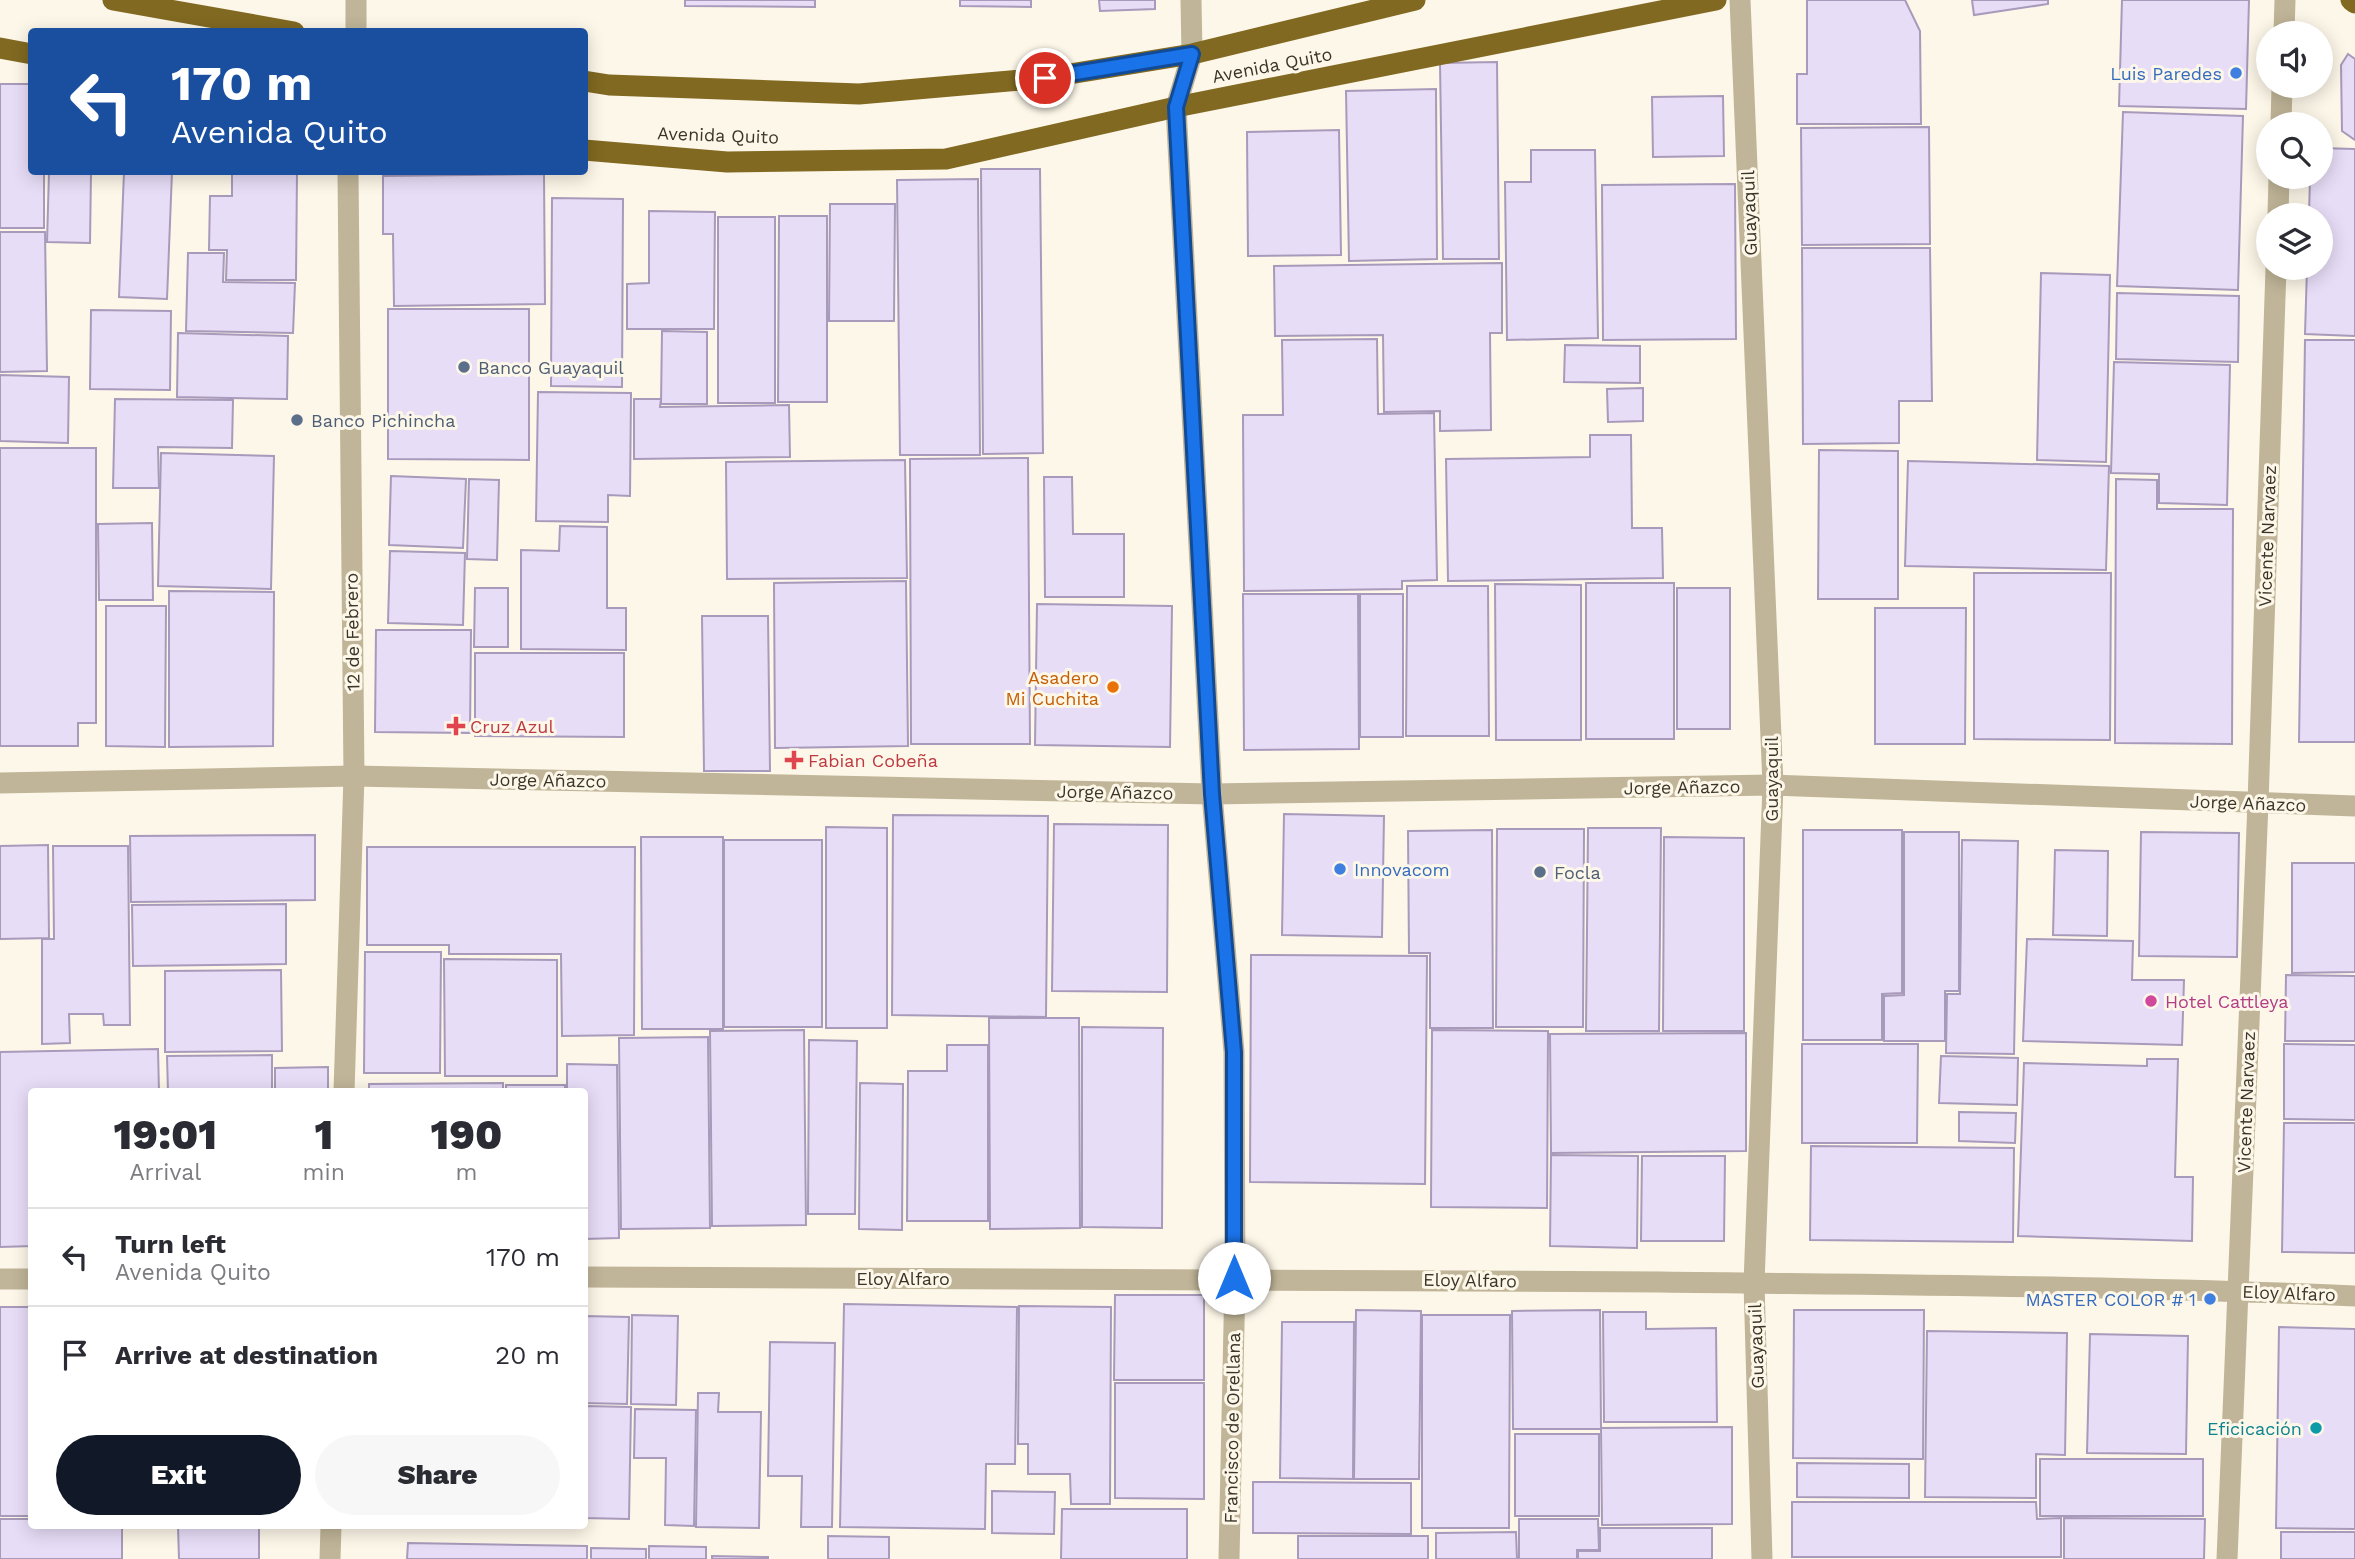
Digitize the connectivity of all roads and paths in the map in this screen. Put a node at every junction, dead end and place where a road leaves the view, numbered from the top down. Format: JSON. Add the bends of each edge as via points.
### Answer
{"nodes":[{"id":1,"x":113,"y":0,"type":"edge"},
{"id":2,"x":356,"y":0,"type":"edge"},
{"id":3,"x":1191,"y":0,"type":"edge"},
{"id":4,"x":1415,"y":0,"type":"edge"},
{"id":5,"x":1716,"y":0,"type":"edge"},
{"id":6,"x":1740,"y":0,"type":"edge"},
{"id":7,"x":2285,"y":0,"type":"edge"},
{"id":8,"x":2284,"y":21,"type":"edge"},
{"id":9,"x":271,"y":28,"type":"edge"},
{"id":10,"x":356,"y":28,"type":"edge"},
{"id":11,"x":0,"y":48,"type":"edge"},
{"id":12,"x":28,"y":53,"type":"edge"},
{"id":13,"x":1192,"y":54,"type":"junction"},
{"id":14,"x":588,"y":82,"type":"edge"},
{"id":15,"x":1176,"y":107,"type":"junction"},
{"id":16,"x":588,"y":150,"type":"edge"},
{"id":17,"x":348,"y":175,"type":"edge"},
{"id":18,"x":2276,"y":280,"type":"edge"},
{"id":19,"x":354,"y":776,"type":"junction"},
{"id":20,"x":0,"y":783,"type":"edge"},
{"id":21,"x":1773,"y":785,"type":"junction"},
{"id":22,"x":1212,"y":794,"type":"junction"},
{"id":23,"x":2258,"y":803,"type":"junction"},
{"id":24,"x":2355,"y":806,"type":"edge"},
{"id":25,"x":344,"y":1088,"type":"edge"},
{"id":26,"x":588,"y":1277,"type":"edge"},
{"id":27,"x":1234,"y":1278,"type":"junction"},
{"id":28,"x":0,"y":1279,"type":"edge"},
{"id":29,"x":28,"y":1279,"type":"edge"},
{"id":30,"x":1754,"y":1283,"type":"junction"},
{"id":31,"x":2239,"y":1291,"type":"junction"},
{"id":32,"x":2355,"y":1296,"type":"edge"},
{"id":33,"x":331,"y":1529,"type":"edge"},
{"id":34,"x":330,"y":1559,"type":"edge"},
{"id":35,"x":1229,"y":1559,"type":"edge"},
{"id":36,"x":1762,"y":1559,"type":"edge"},
{"id":37,"x":2227,"y":1559,"type":"edge"}],
"edges":[{"from":1,"to":9,"type":"highway"},
{"from":2,"to":10,"type":"street"},
{"from":3,"to":13,"type":"street","name":"Francisco de Orellana"},
{"from":4,"to":13,"type":"highway","name":"Avenida Quito"},
{"from":5,"to":15,"type":"highway","name":"Avenida Quito"},
{"from":6,"to":21,"type":"street","name":"Guayaquil"},
{"from":7,"to":8,"type":"street"},
{"from":11,"to":12,"type":"highway"},
{"from":13,"to":14,"type":"highway","name":"Avenida Quito","via":[[1045,78],[859,94]]},
{"from":13,"to":15,"type":"street","name":"Francisco de Orellana"},
{"from":15,"to":16,"type":"highway","name":"Avenida Quito","via":[[946,159],[727,162]]},
{"from":15,"to":22,"type":"street","name":"Francisco de Orellana"},
{"from":17,"to":19,"type":"street","name":"12 de Febrero"},
{"from":18,"to":23,"type":"street","name":"Vicente Narvaez"},
{"from":19,"to":20,"type":"street","name":"Jorge Añazco"},
{"from":19,"to":22,"type":"street","name":"Jorge Añazco"},
{"from":19,"to":25,"type":"street","name":"12 de Febrero"},
{"from":21,"to":22,"type":"street","name":"Jorge Añazco"},
{"from":21,"to":23,"type":"street","name":"Jorge Añazco"},
{"from":21,"to":30,"type":"street","name":"Guayaquil"},
{"from":22,"to":27,"type":"street","name":"Francisco de Orellana","via":[[1234,1052]]},
{"from":23,"to":24,"type":"street","name":"Jorge Añazco"},
{"from":23,"to":31,"type":"street","name":"Vicente Narvaez"},
{"from":26,"to":27,"type":"street","name":"Eloy Alfaro"},
{"from":27,"to":30,"type":"street","name":"Eloy Alfaro"},
{"from":27,"to":35,"type":"street","name":"Francisco de Orellana"},
{"from":28,"to":29,"type":"street"},
{"from":30,"to":31,"type":"street","name":"Eloy Alfaro"},
{"from":30,"to":36,"type":"street","name":"Guayaquil"},
{"from":31,"to":32,"type":"street","name":"Eloy Alfaro"},
{"from":31,"to":37,"type":"street","name":"Vicente Narvaez"},
{"from":33,"to":34,"type":"street"}]}
